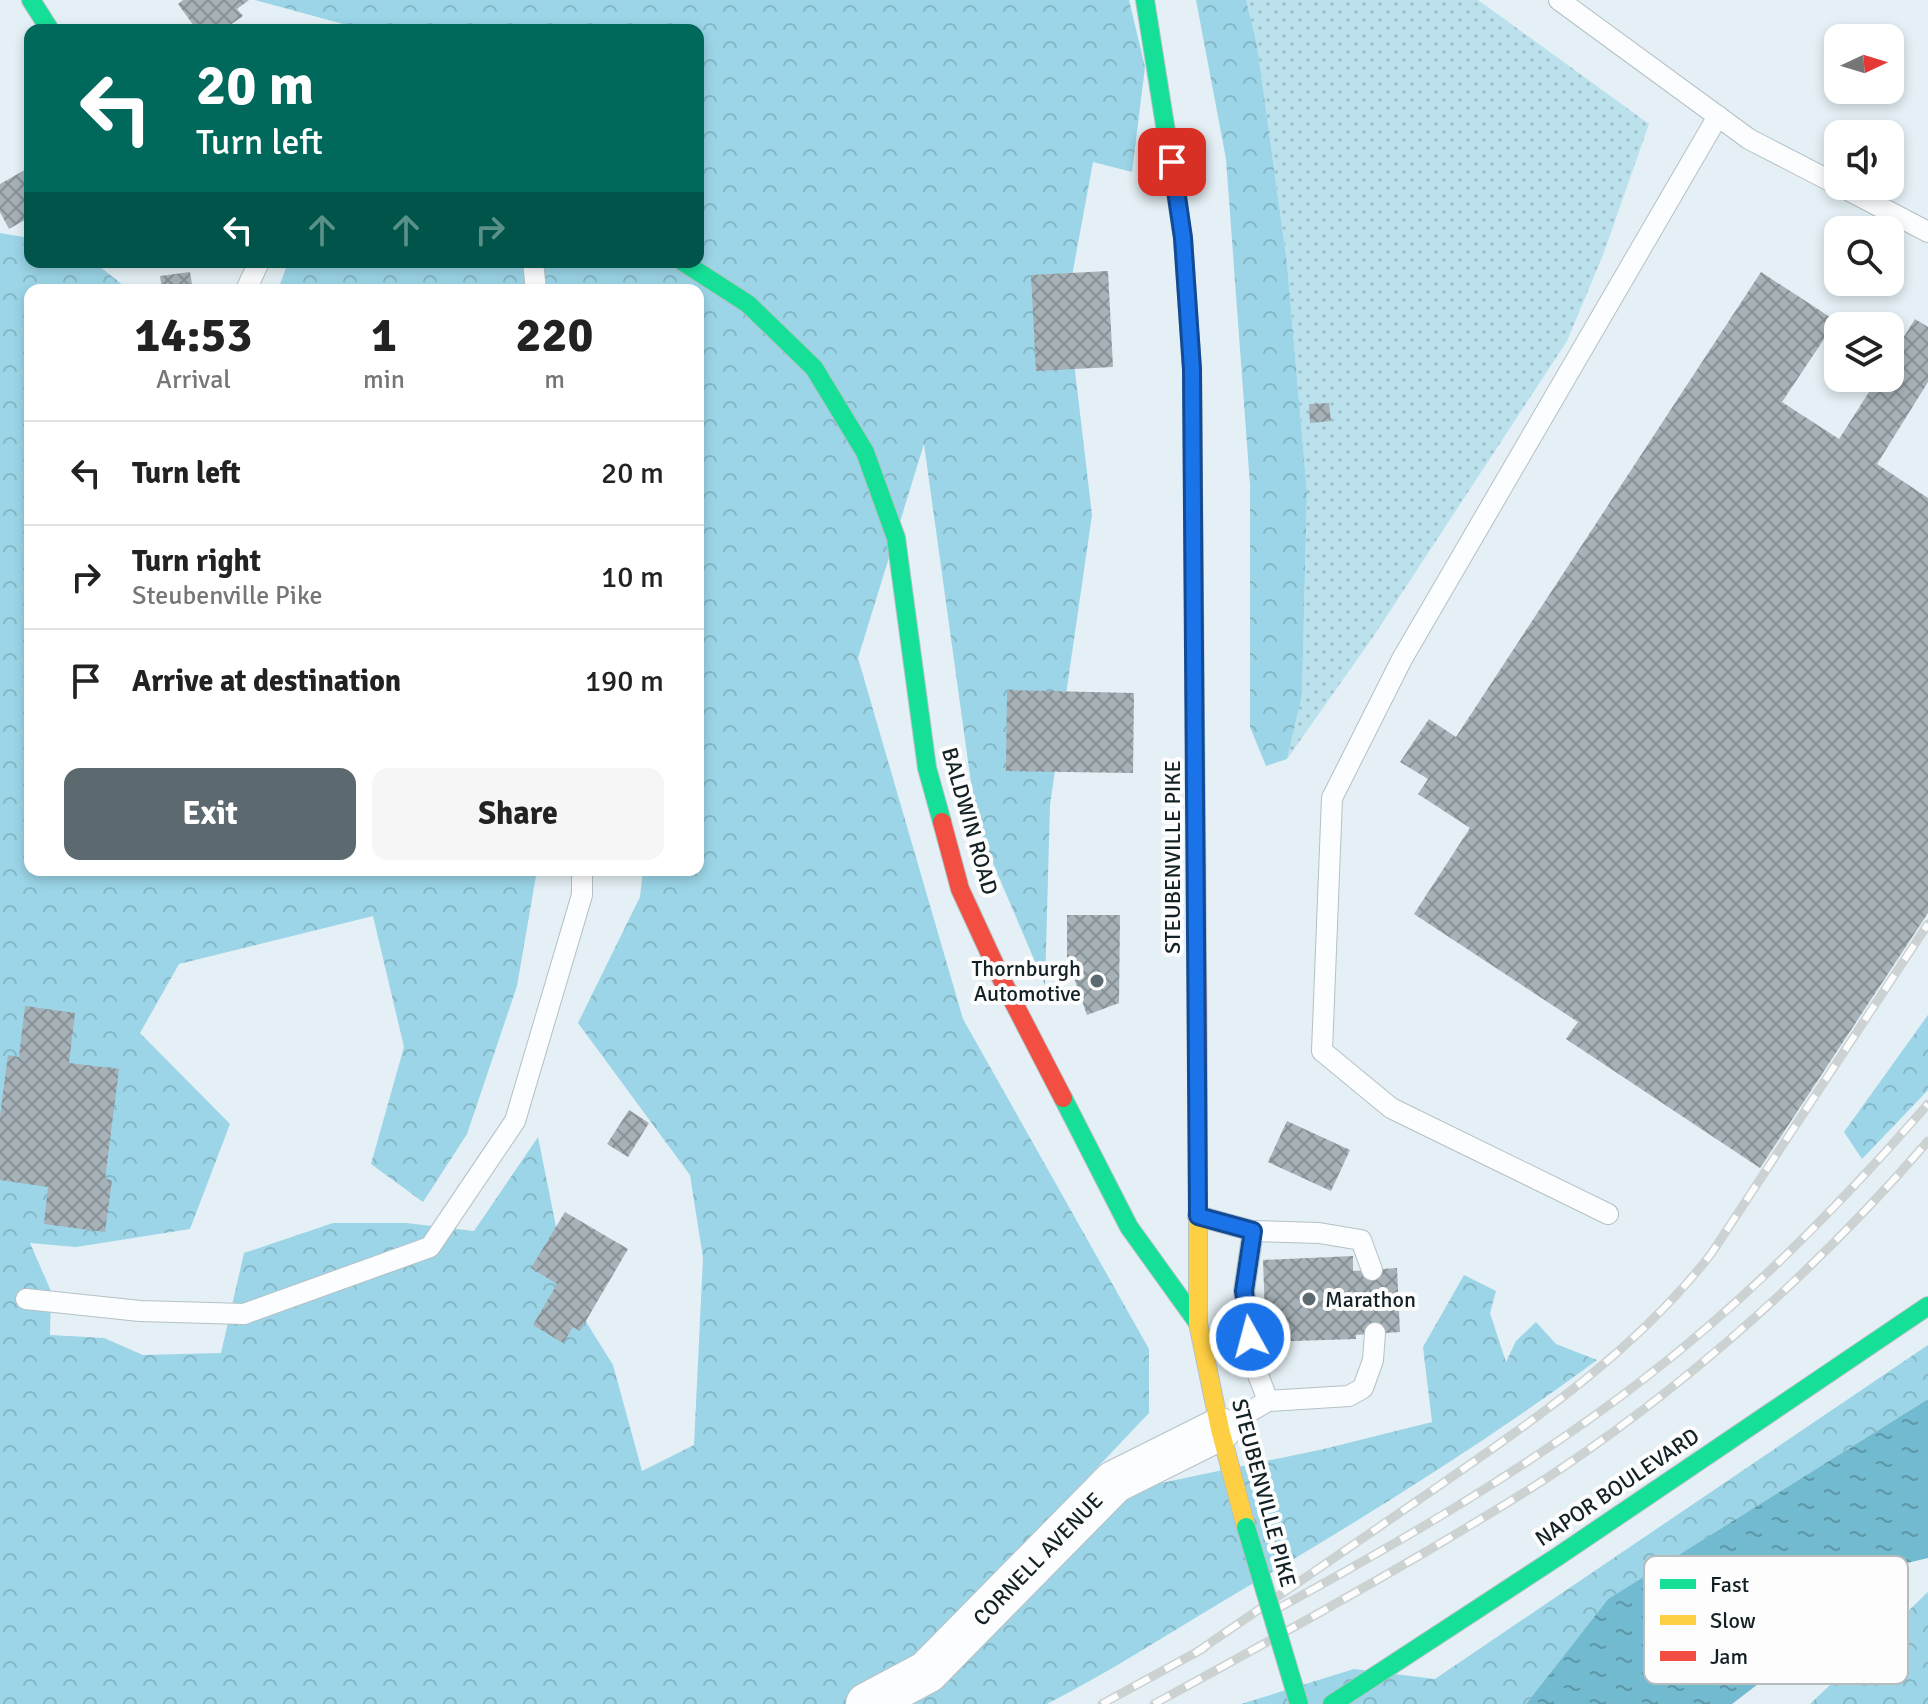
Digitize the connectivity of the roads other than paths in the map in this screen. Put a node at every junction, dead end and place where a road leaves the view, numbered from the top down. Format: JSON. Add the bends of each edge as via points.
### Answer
{"nodes":[{"id":1,"x":31,"y":0,"type":"edge"},
{"id":2,"x":1145,"y":0,"type":"edge"},
{"id":3,"x":1559,"y":0,"type":"edge"},
{"id":4,"x":46,"y":24,"type":"edge"},
{"id":5,"x":1718,"y":116,"type":"junction"},
{"id":6,"x":1824,"y":178,"type":"edge"},
{"id":7,"x":1866,"y":200,"type":"edge"},
{"id":8,"x":1928,"y":232,"type":"edge"},
{"id":9,"x":692,"y":268,"type":"edge"},
{"id":10,"x":582,"y":876,"type":"edge"},
{"id":11,"x":1608,"y":1214,"type":"dead end"},
{"id":12,"x":1198,"y":1216,"type":"junction"},
{"id":13,"x":1253,"y":1231,"type":"junction"},
{"id":14,"x":1372,"y":1270,"type":"dead end"},
{"id":15,"x":26,"y":1299,"type":"dead end"},
{"id":16,"x":1928,"y":1306,"type":"edge"},
{"id":17,"x":1198,"y":1323,"type":"junction"},
{"id":18,"x":1375,"y":1333,"type":"dead end"},
{"id":19,"x":1268,"y":1401,"type":"junction"},
{"id":20,"x":1220,"y":1429,"type":"junction"},
{"id":21,"x":867,"y":1704,"type":"edge"},
{"id":22,"x":1299,"y":1704,"type":"edge"},
{"id":23,"x":1332,"y":1704,"type":"edge"}],
"edges":[{"from":1,"to":4,"type":"street"},
{"from":2,"to":12,"type":"street","name":"STEUBENVILLE PIKE","via":[[1183,238],[1192,369]]},
{"from":3,"to":5,"type":"lane"},
{"from":5,"to":6,"type":"lane","via":[[1749,139]]},
{"from":5,"to":11,"type":"lane","via":[[1402,659],[1332,798],[1322,1051],[1391,1108]]},
{"from":7,"to":8,"type":"lane"},
{"from":9,"to":17,"type":"street","name":"BALDWIN ROAD","via":[[748,304],[814,368],[865,452],[896,538],[927,768],[960,889],[1129,1227]]},
{"from":10,"to":15,"type":"lane","via":[[582,895],[515,1121],[430,1247],[244,1314],[140,1311]]},
{"from":12,"to":13,"type":"lane"},
{"from":12,"to":17,"type":"street","name":"STEUBENVILLE PIKE"},
{"from":13,"to":14,"type":"lane","via":[[1361,1240]]},
{"from":13,"to":19,"type":"lane","via":[[1244,1291],[1252,1359]]},
{"from":16,"to":23,"type":"street","name":"NAPOR BOULEVARD"},
{"from":17,"to":20,"type":"street","name":"STEUBENVILLE PIKE"},
{"from":18,"to":19,"type":"lane","via":[[1363,1388],[1349,1396]]},
{"from":19,"to":20,"type":"lane"},
{"from":20,"to":21,"type":"street","name":"CORNELL AVENUE","via":[[1114,1482],[927,1672]]},
{"from":20,"to":22,"type":"street","name":"STEUBENVILLE PIKE","bridge":true}]}
